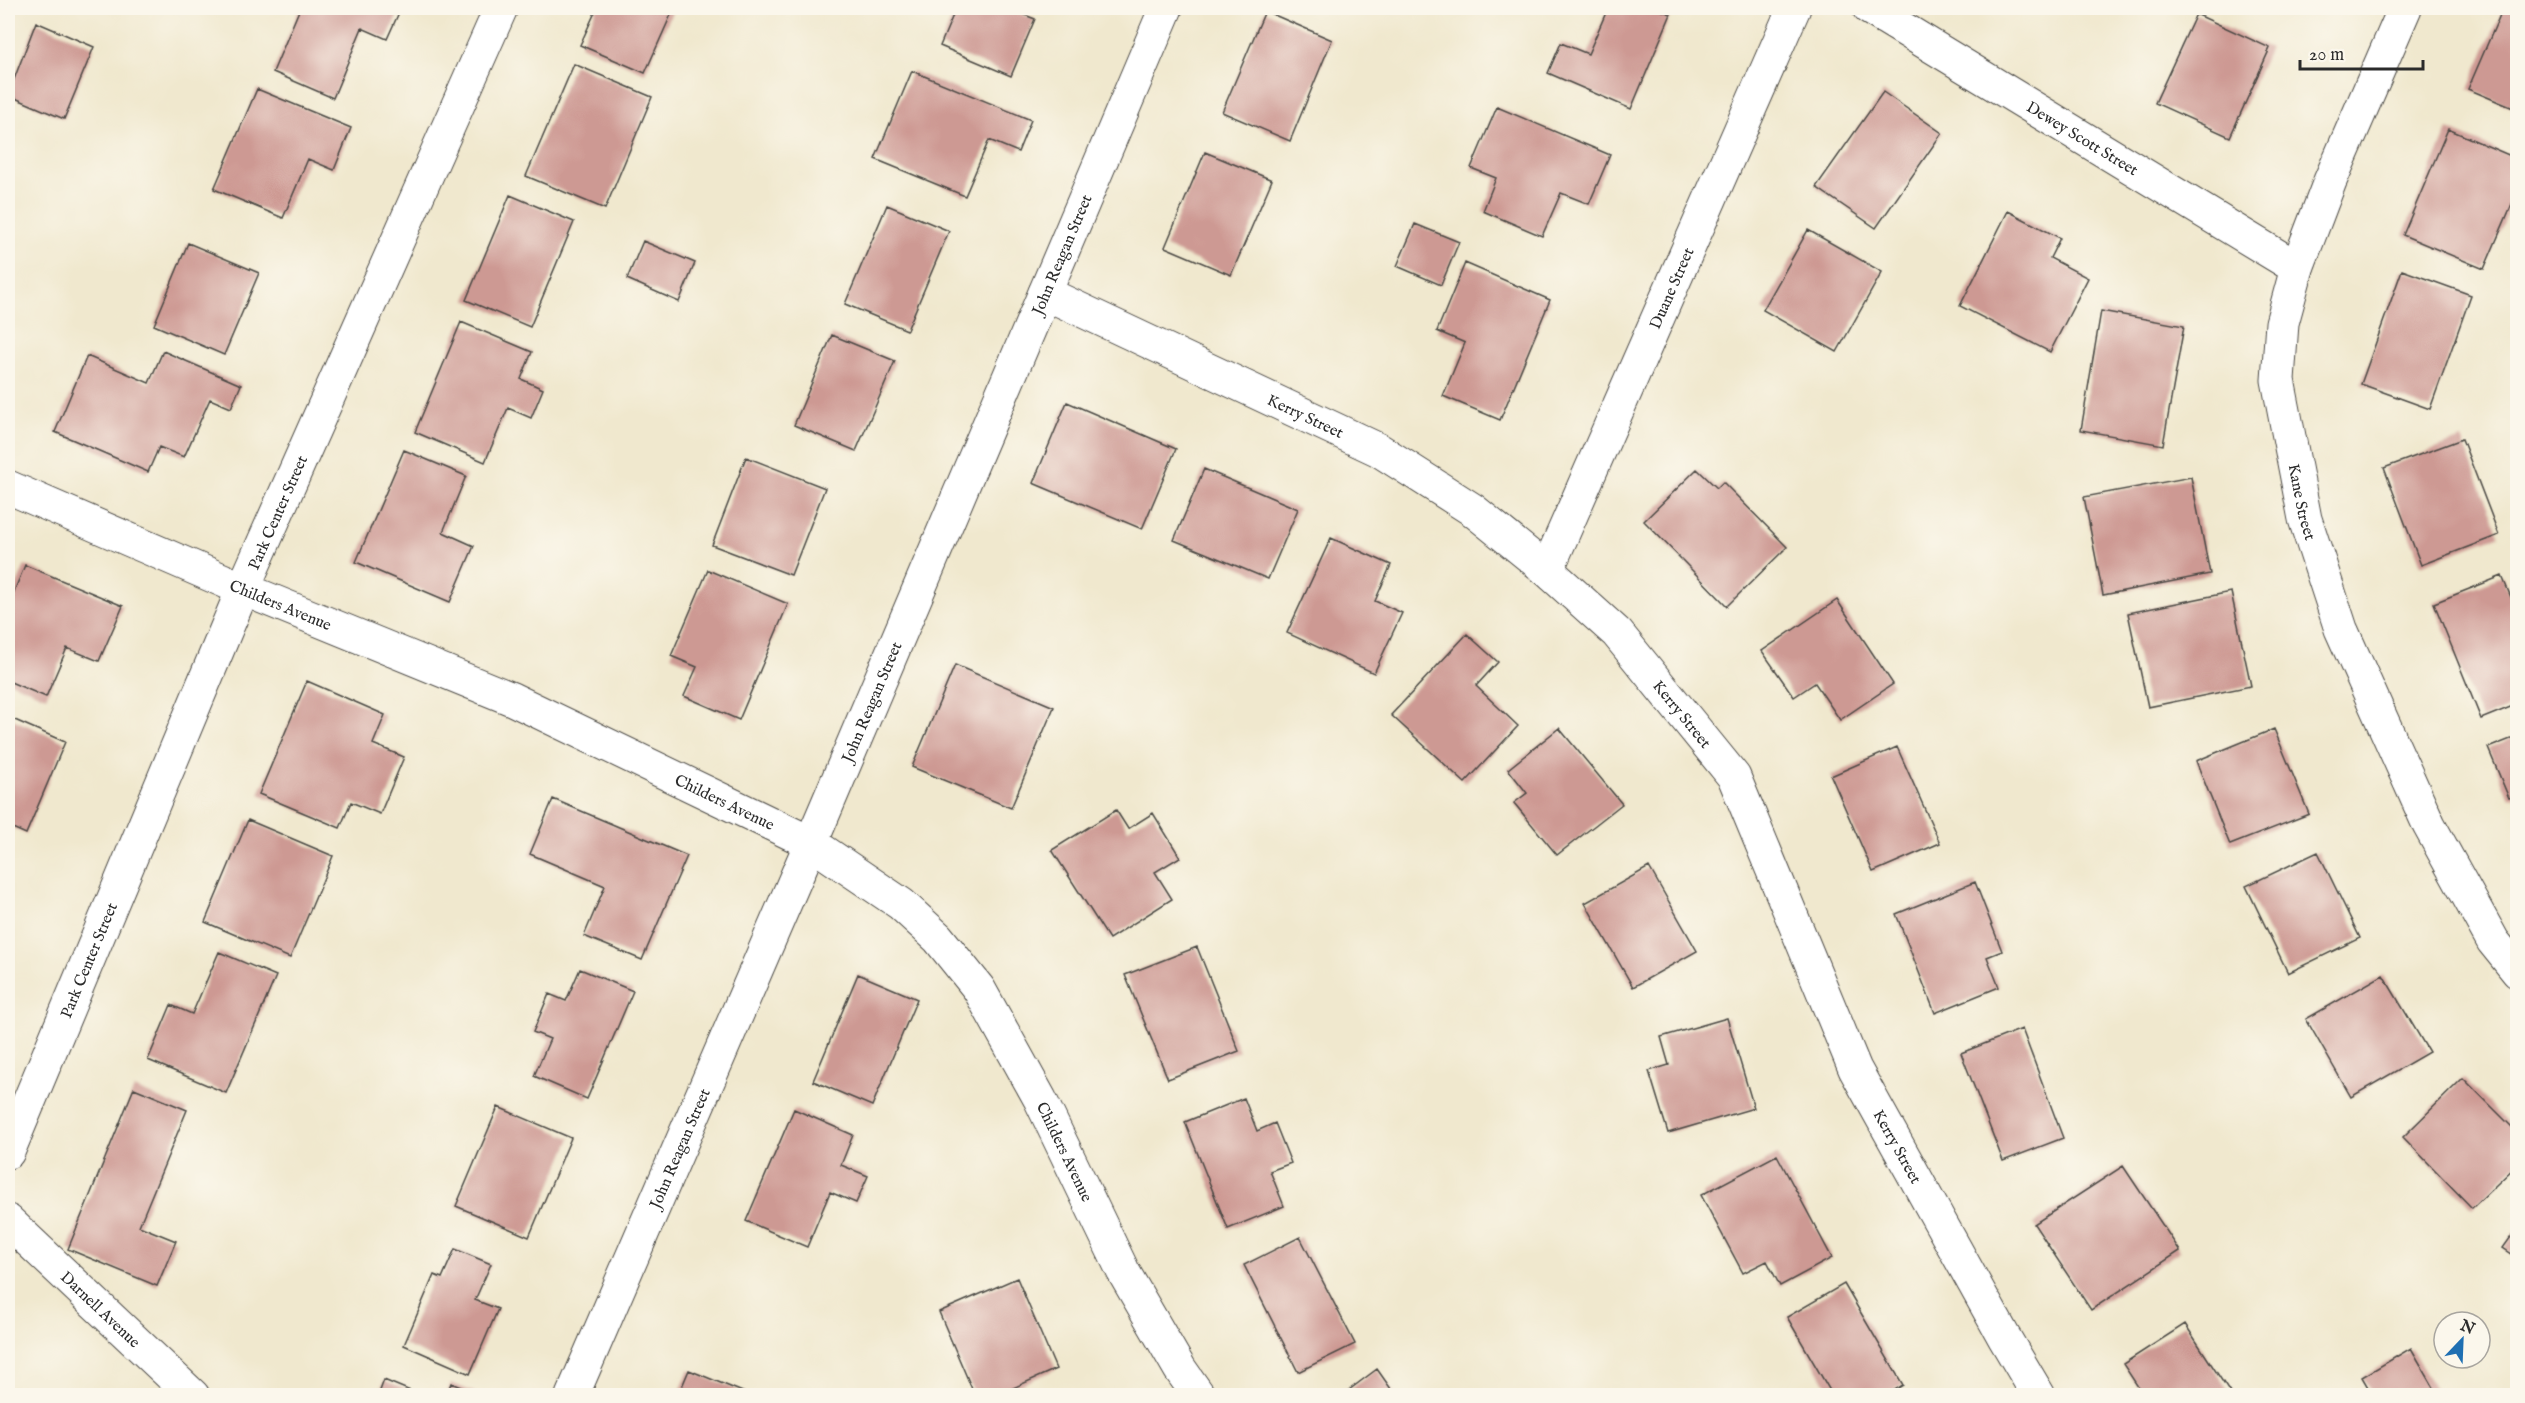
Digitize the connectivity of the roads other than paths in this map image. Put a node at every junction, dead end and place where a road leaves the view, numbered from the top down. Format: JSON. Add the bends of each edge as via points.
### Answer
{"nodes":[{"id":1,"x":501,"y":8,"type":"edge"},
{"id":2,"x":1166,"y":8,"type":"edge"},
{"id":3,"x":1794,"y":8,"type":"edge"},
{"id":4,"x":1869,"y":8,"type":"edge"},
{"id":5,"x":2405,"y":8,"type":"edge"},
{"id":6,"x":2297,"y":268,"type":"junction"},
{"id":7,"x":1046,"y":292,"type":"junction"},
{"id":8,"x":8,"y":487,"type":"edge"},
{"id":9,"x":1547,"y":570,"type":"junction"},
{"id":10,"x":243,"y":589,"type":"junction"},
{"id":11,"x":811,"y":843,"type":"junction"},
{"id":12,"x":2517,"y":972,"type":"edge"},
{"id":13,"x":8,"y":1152,"type":"edge"},
{"id":14,"x":8,"y":1221,"type":"edge"},
{"id":15,"x":193,"y":1395,"type":"edge"},
{"id":16,"x":572,"y":1395,"type":"edge"},
{"id":17,"x":1199,"y":1395,"type":"edge"},
{"id":18,"x":2039,"y":1395,"type":"edge"}],
"edges":[{"from":1,"to":10,"type":"street","name":"Park Center Street"},
{"from":2,"to":7,"type":"street","name":"John Reagan Street"},
{"from":3,"to":9,"type":"street","name":"Duane Street"},
{"from":4,"to":6,"type":"street","name":"Dewey Scott Street"},
{"from":5,"to":6,"type":"street","name":"Kane Street"},
{"from":6,"to":12,"type":"street","name":"Kane Street","via":[[2282,323],[2278,380],[2306,519],[2341,629],[2429,825],[2493,941]]},
{"from":7,"to":9,"type":"street","name":"Kerry Street","via":[[1379,450],[1473,510]]},
{"from":7,"to":11,"type":"street","name":"John Reagan Street"},
{"from":8,"to":10,"type":"street","name":"Childers Avenue"},
{"from":9,"to":18,"type":"street","name":"Kerry Street","via":[[1617,633],[1734,777],[1856,1069]]},
{"from":10,"to":11,"type":"street","name":"Childers Avenue","via":[[512,699]]},
{"from":10,"to":13,"type":"street","name":"Park Center Street"},
{"from":11,"to":16,"type":"street","name":"John Reagan Street"},
{"from":11,"to":17,"type":"street","name":"Childers Avenue","via":[[901,904],[938,938],[980,989],[1040,1099],[1123,1271]]},
{"from":14,"to":15,"type":"street","name":"Darnell Avenue"}]}
